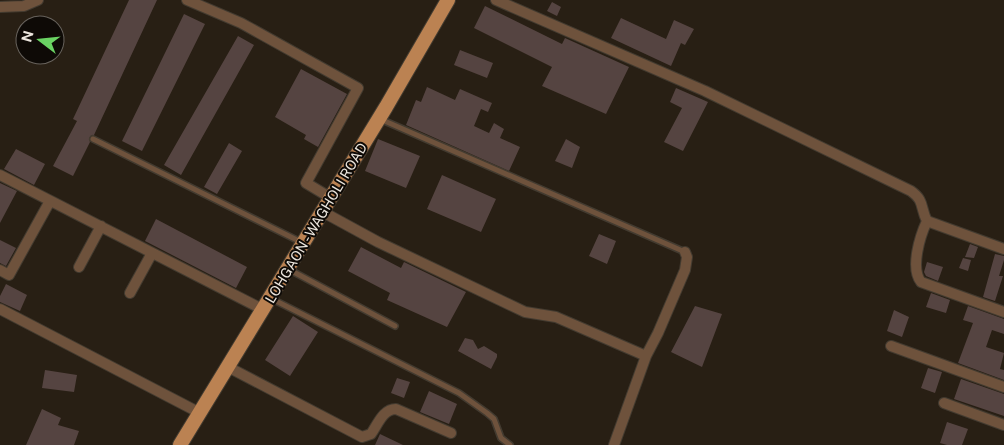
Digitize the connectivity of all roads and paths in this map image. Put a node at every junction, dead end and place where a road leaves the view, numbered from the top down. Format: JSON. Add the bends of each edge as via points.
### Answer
{"nodes":[{"id":1,"x":38,"y":0,"type":"edge"},
{"id":2,"x":187,"y":0,"type":"edge"},
{"id":3,"x":448,"y":0,"type":"edge"},
{"id":4,"x":496,"y":0,"type":"edge"},
{"id":5,"x":0,"y":6,"type":"edge"},
{"id":6,"x":379,"y":118,"type":"junction"},
{"id":7,"x":93,"y":139,"type":"dead end"},
{"id":8,"x":0,"y":175,"type":"edge"},
{"id":9,"x":331,"y":198,"type":"junction"},
{"id":10,"x":50,"y":201,"type":"junction"},
{"id":11,"x":323,"y":212,"type":"junction"},
{"id":12,"x":927,"y":221,"type":"junction"},
{"id":13,"x":101,"y":226,"type":"junction"},
{"id":14,"x":304,"y":244,"type":"junction"},
{"id":15,"x":1004,"y":249,"type":"edge"},
{"id":16,"x":684,"y":252,"type":"joint"},
{"id":17,"x":152,"y":253,"type":"junction"},
{"id":18,"x":79,"y":267,"type":"dead end"},
{"id":19,"x":288,"y":269,"type":"junction"},
{"id":20,"x":0,"y":270,"type":"edge"},
{"id":21,"x":130,"y":293,"type":"dead end"},
{"id":22,"x":267,"y":304,"type":"junction"},
{"id":23,"x":0,"y":309,"type":"edge"},
{"id":24,"x":1004,"y":312,"type":"edge"},
{"id":25,"x":395,"y":326,"type":"dead end"},
{"id":26,"x":890,"y":346,"type":"dead end"},
{"id":27,"x":646,"y":356,"type":"junction"},
{"id":28,"x":228,"y":367,"type":"junction"},
{"id":29,"x":1004,"y":387,"type":"edge"},
{"id":30,"x":944,"y":403,"type":"dead end"},
{"id":31,"x":200,"y":413,"type":"junction"},
{"id":32,"x":1004,"y":425,"type":"edge"},
{"id":33,"x":451,"y":433,"type":"dead end"},
{"id":34,"x":367,"y":441,"type":"edge"},
{"id":35,"x":180,"y":445,"type":"edge"},
{"id":36,"x":510,"y":445,"type":"edge"},
{"id":37,"x":614,"y":445,"type":"edge"}],
"edges":[{"from":1,"to":5,"type":"street","via":[[24,6]]},
{"from":2,"to":9,"type":"street","via":[[240,22],[358,88],[306,182]]},
{"from":3,"to":6,"type":"main road","name":"LOHGAON - WAGHOLI ROAD"},
{"from":4,"to":12,"type":"street","via":[[705,91],[911,191],[922,203]]},
{"from":6,"to":9,"type":"main road","name":"LOHGAON - WAGHOLI ROAD"},
{"from":6,"to":16,"type":"lane"},
{"from":7,"to":14,"type":"lane"},
{"from":8,"to":10,"type":"street"},
{"from":9,"to":11,"type":"main road","name":"LOHGAON - WAGHOLI ROAD"},
{"from":10,"to":13,"type":"street"},
{"from":10,"to":20,"type":"street","via":[[9,275]]},
{"from":11,"to":14,"type":"main road","name":"LOHGAON - WAGHOLI ROAD"},
{"from":11,"to":27,"type":"street","via":[[525,312],[556,317]]},
{"from":12,"to":15,"type":"street"},
{"from":12,"to":24,"type":"street","via":[[919,240],[917,270],[921,282]]},
{"from":13,"to":17,"type":"street"},
{"from":13,"to":18,"type":"street"},
{"from":14,"to":19,"type":"main road","name":"LOHGAON - WAGHOLI ROAD"},
{"from":16,"to":27,"type":"street","via":[[687,257],[685,270]]},
{"from":17,"to":21,"type":"street"},
{"from":17,"to":22,"type":"street"},
{"from":19,"to":22,"type":"main road","name":"LOHGAON - WAGHOLI ROAD"},
{"from":19,"to":25,"type":"lane"},
{"from":22,"to":28,"type":"main road","name":"LOHGAON - WAGHOLI ROAD"},
{"from":22,"to":36,"type":"lane","via":[[459,393],[494,419],[502,438]]},
{"from":23,"to":31,"type":"street"},
{"from":26,"to":29,"type":"street"},
{"from":27,"to":37,"type":"street"},
{"from":28,"to":31,"type":"main road","name":"LOHGAON - WAGHOLI ROAD"},
{"from":28,"to":34,"type":"street"},
{"from":30,"to":32,"type":"street"},
{"from":31,"to":35,"type":"main road","name":"LOHGAON - WAGHOLI ROAD"},
{"from":33,"to":34,"type":"street","via":[[390,409]]}]}
